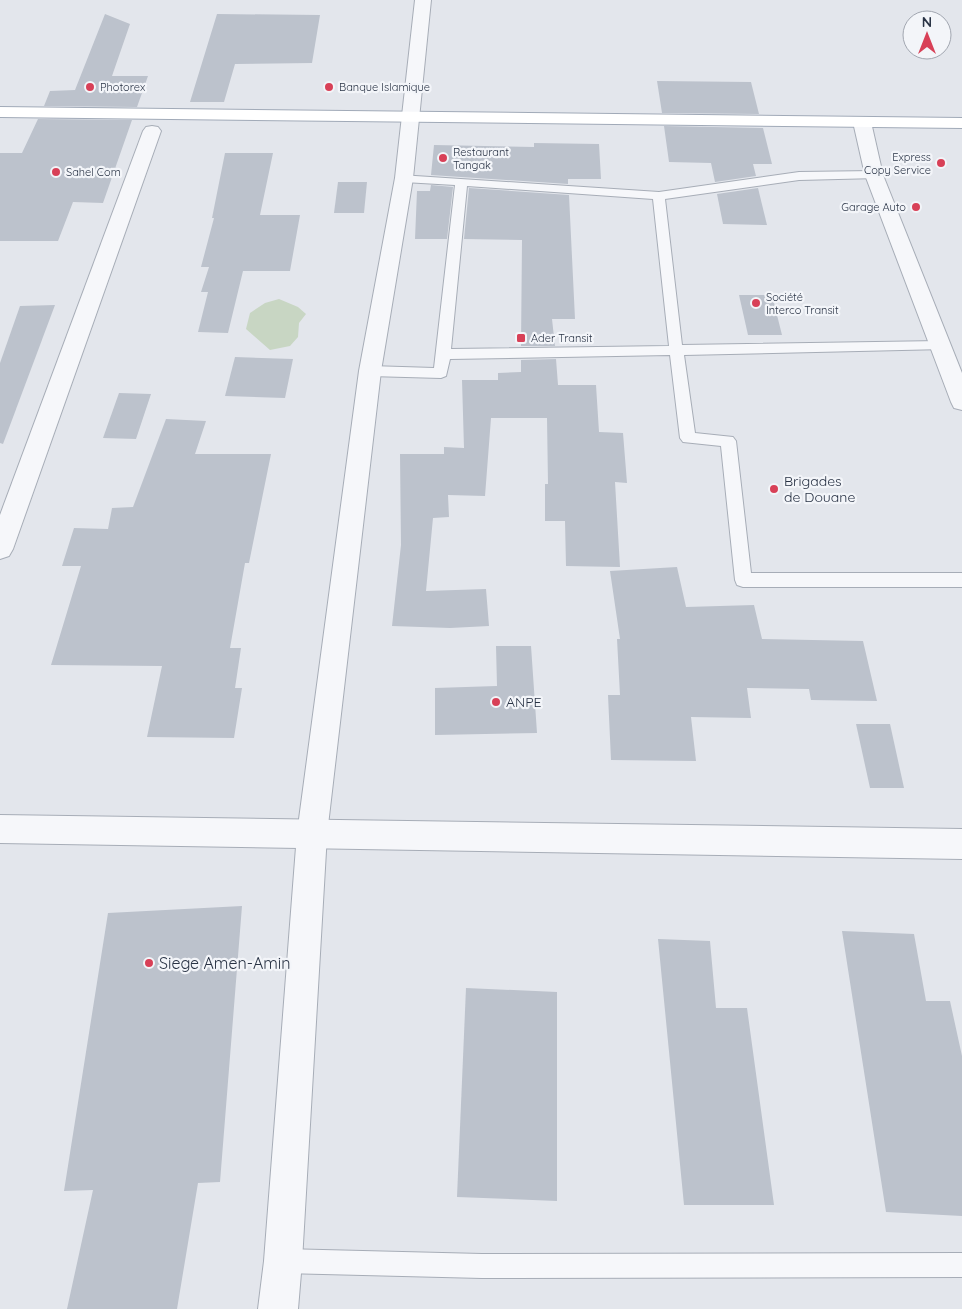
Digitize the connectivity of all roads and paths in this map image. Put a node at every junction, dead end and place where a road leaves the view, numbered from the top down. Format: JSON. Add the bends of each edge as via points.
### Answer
{"nodes":[{"id":1,"x":423,"y":0,"type":"edge"},
{"id":2,"x":0,"y":112,"type":"edge"},
{"id":3,"x":962,"y":123,"type":"edge"},
{"id":4,"x":0,"y":129,"type":"edge"},
{"id":5,"x":19,"y":130,"type":"dead end"},
{"id":6,"x":152,"y":131,"type":"dead end"},
{"id":7,"x":409,"y":131,"type":"junction"},
{"id":8,"x":858,"y":134,"type":"junction"},
{"id":9,"x":962,"y":140,"type":"edge"},
{"id":10,"x":874,"y":175,"type":"junction"},
{"id":11,"x":404,"y":178,"type":"junction"},
{"id":12,"x":461,"y":183,"type":"junction"},
{"id":13,"x":659,"y":196,"type":"junction"},
{"id":14,"x":940,"y":346,"type":"junction"},
{"id":15,"x":676,"y":350,"type":"junction"},
{"id":16,"x":444,"y":354,"type":"junction"},
{"id":17,"x":370,"y":371,"type":"junction"},
{"id":18,"x":962,"y":402,"type":"edge"},
{"id":19,"x":0,"y":550,"type":"edge"},
{"id":20,"x":962,"y":580,"type":"edge"},
{"id":21,"x":0,"y":829,"type":"edge"},
{"id":22,"x":312,"y":834,"type":"junction"},
{"id":23,"x":962,"y":844,"type":"edge"},
{"id":24,"x":283,"y":1261,"type":"junction"},
{"id":25,"x":962,"y":1265,"type":"edge"},
{"id":26,"x":278,"y":1309,"type":"edge"}],
"edges":[{"from":1,"to":7,"type":"street"},
{"from":2,"to":7,"type":"main road"},
{"from":3,"to":8,"type":"main road"},
{"from":4,"to":5,"type":"main road"},
{"from":6,"to":19,"type":"street"},
{"from":7,"to":8,"type":"main road"},
{"from":7,"to":11,"type":"street"},
{"from":8,"to":9,"type":"main road"},
{"from":8,"to":10,"type":"street"},
{"from":10,"to":13,"type":"lane","via":[[800,176]]},
{"from":10,"to":14,"type":"street"},
{"from":11,"to":12,"type":"lane"},
{"from":11,"to":17,"type":"street"},
{"from":12,"to":13,"type":"lane"},
{"from":12,"to":16,"type":"lane"},
{"from":13,"to":15,"type":"lane"},
{"from":14,"to":15,"type":"lane"},
{"from":14,"to":18,"type":"street"},
{"from":15,"to":16,"type":"lane"},
{"from":15,"to":20,"type":"lane","via":[[688,438],[728,441],[743,580]]},
{"from":16,"to":17,"type":"lane","via":[[441,373]]},
{"from":17,"to":22,"type":"street"},
{"from":21,"to":22,"type":"street"},
{"from":22,"to":23,"type":"street"},
{"from":22,"to":24,"type":"street"},
{"from":24,"to":25,"type":"lane","via":[[482,1266]]},
{"from":24,"to":26,"type":"street"}]}
